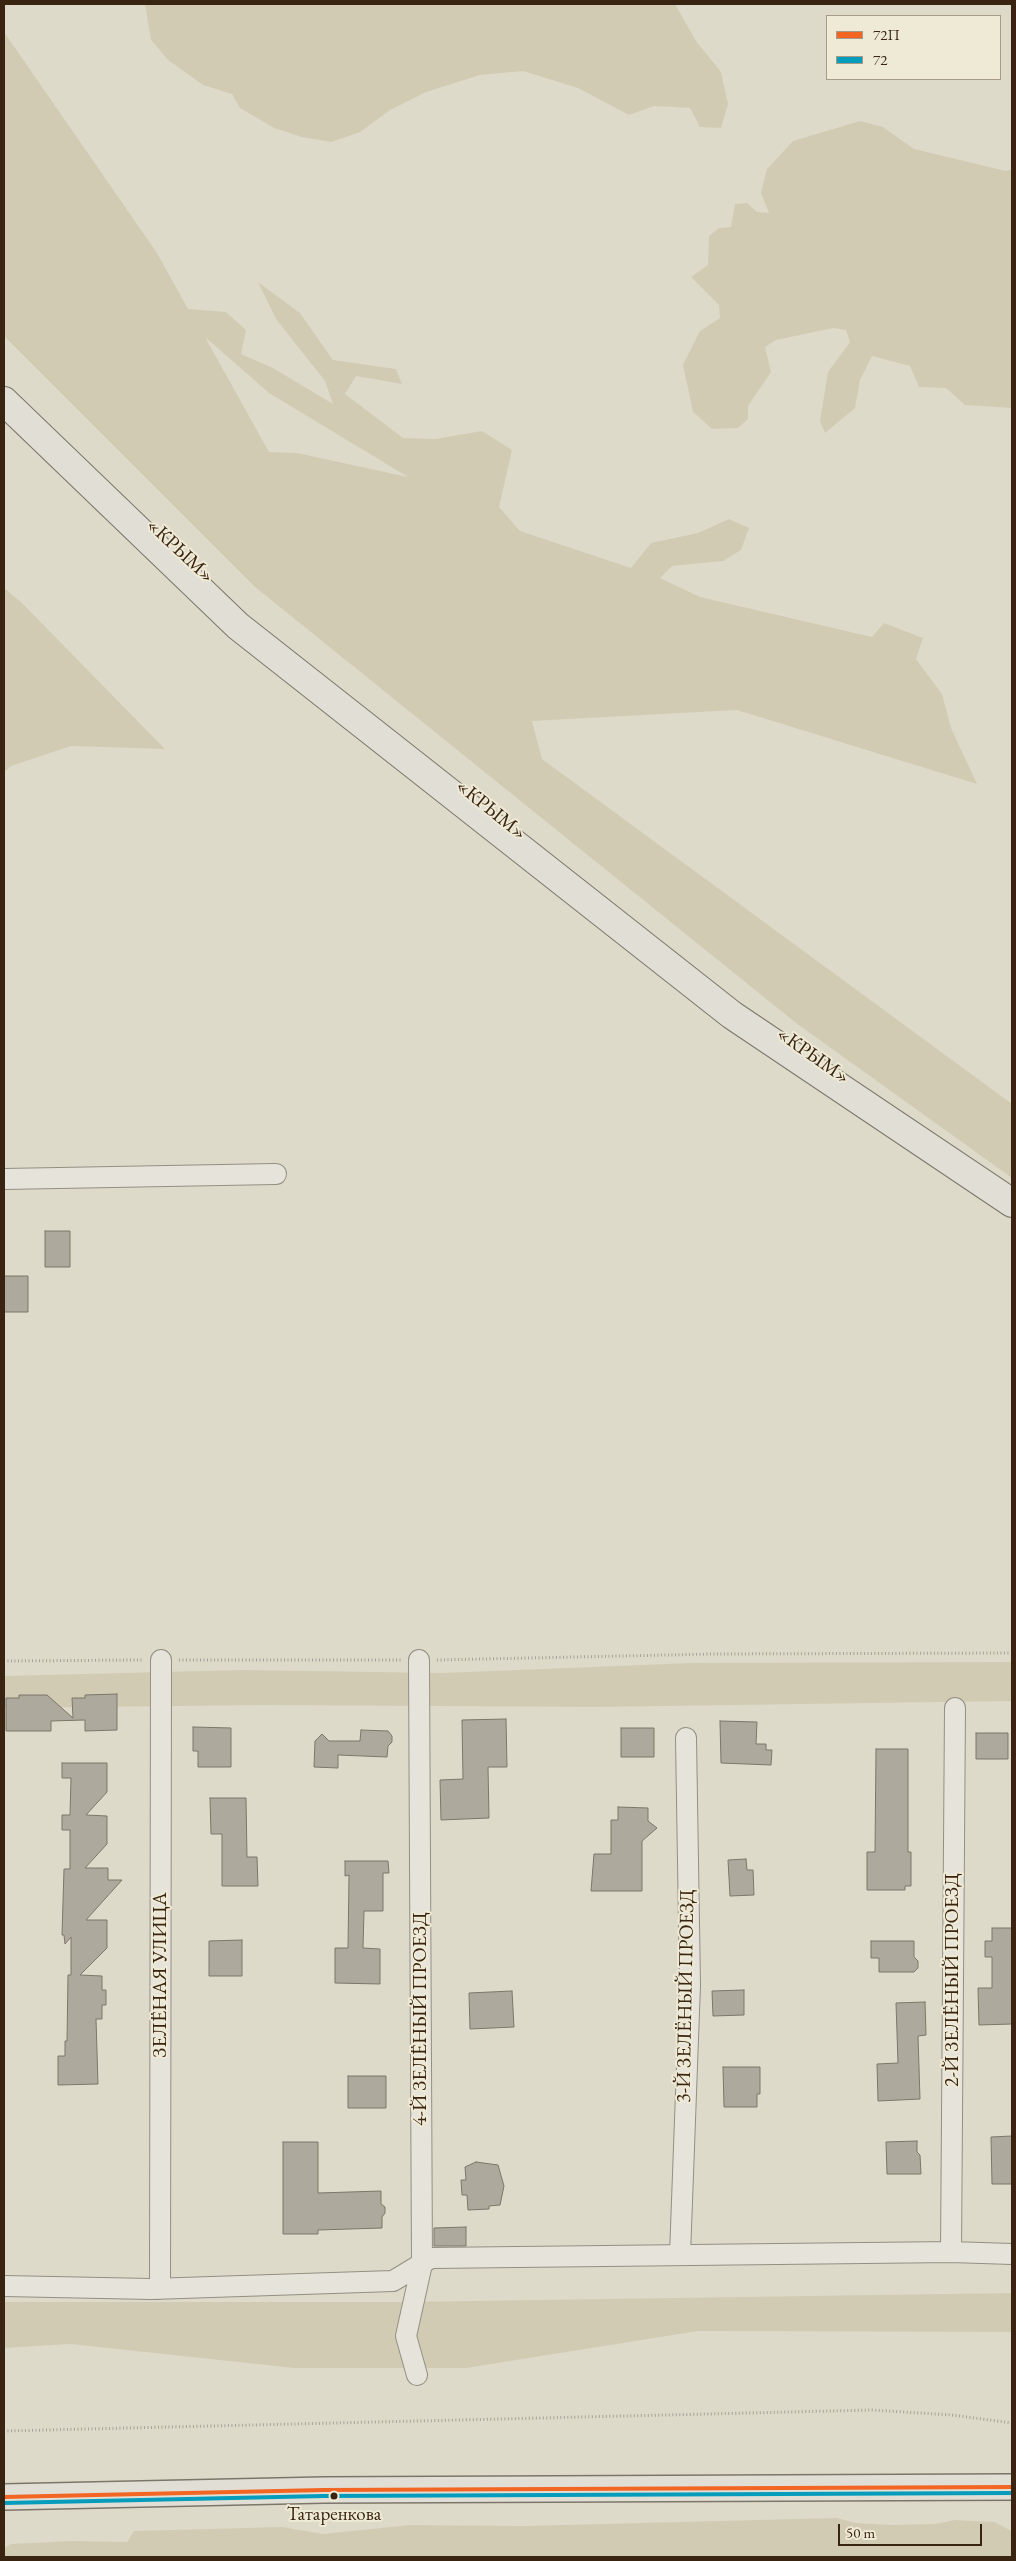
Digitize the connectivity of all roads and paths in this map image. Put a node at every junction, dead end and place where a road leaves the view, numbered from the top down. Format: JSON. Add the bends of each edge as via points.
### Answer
{"nodes":[{"id":1,"x":4,"y":388,"type":"edge"},
{"id":2,"x":4,"y":401,"type":"edge"},
{"id":3,"x":276,"y":1174,"type":"dead end"},
{"id":4,"x":4,"y":1179,"type":"edge"},
{"id":5,"x":1012,"y":1191,"type":"edge"},
{"id":6,"x":1012,"y":1203,"type":"edge"},
{"id":7,"x":1012,"y":1653,"type":"edge"},
{"id":8,"x":161,"y":1660,"type":"junction"},
{"id":9,"x":419,"y":1660,"type":"junction"},
{"id":10,"x":4,"y":1661,"type":"edge"},
{"id":11,"x":955,"y":1708,"type":"dead end"},
{"id":12,"x":686,"y":1738,"type":"dead end"},
{"id":13,"x":951,"y":2252,"type":"junction"},
{"id":14,"x":1012,"y":2254,"type":"edge"},
{"id":15,"x":680,"y":2255,"type":"junction"},
{"id":16,"x":422,"y":2264,"type":"junction"},
{"id":17,"x":4,"y":2286,"type":"edge"},
{"id":18,"x":160,"y":2289,"type":"junction"},
{"id":19,"x":417,"y":2375,"type":"dead end"},
{"id":20,"x":1012,"y":2423,"type":"edge"},
{"id":21,"x":4,"y":2431,"type":"edge"},
{"id":22,"x":1012,"y":2487,"type":"edge"},
{"id":23,"x":4,"y":2496,"type":"edge"}],
"edges":[{"from":1,"to":5,"type":"highway","name":"«КРЫМ»","via":[[249,615],[582,884],[805,1052]]},
{"from":2,"to":6,"type":"highway","via":[[238,626],[732,1014]]},
{"from":3,"to":4,"type":"street"},
{"from":7,"to":9,"type":"path","via":[[712,1654]]},
{"from":8,"to":9,"type":"path"},
{"from":8,"to":10,"type":"path"},
{"from":8,"to":18,"type":"street","name":"ЗЕЛЁНАЯ УЛИЦА"},
{"from":9,"to":16,"type":"street","name":"4-Й ЗЕЛЁНЫЙ ПРОЕЗД"},
{"from":11,"to":13,"type":"street","name":"2-Й ЗЕЛЁНЫЙ ПРОЕЗД"},
{"from":12,"to":15,"type":"street","name":"3-Й ЗЕЛЁНЫЙ ПРОЕЗД","via":[[690,1985]]},
{"from":13,"to":14,"type":"street"},
{"from":13,"to":15,"type":"street"},
{"from":15,"to":16,"type":"street","via":[[431,2258]]},
{"from":16,"to":18,"type":"street","via":[[393,2281]]},
{"from":16,"to":19,"type":"street","name":"4-Й ЗЕЛЁНЫЙ ПРОЕЗД","via":[[406,2336]]},
{"from":17,"to":18,"type":"street"},
{"from":20,"to":21,"type":"path","via":[[872,2410]]},
{"from":22,"to":23,"type":"main road","via":[[324,2490]]}]}
